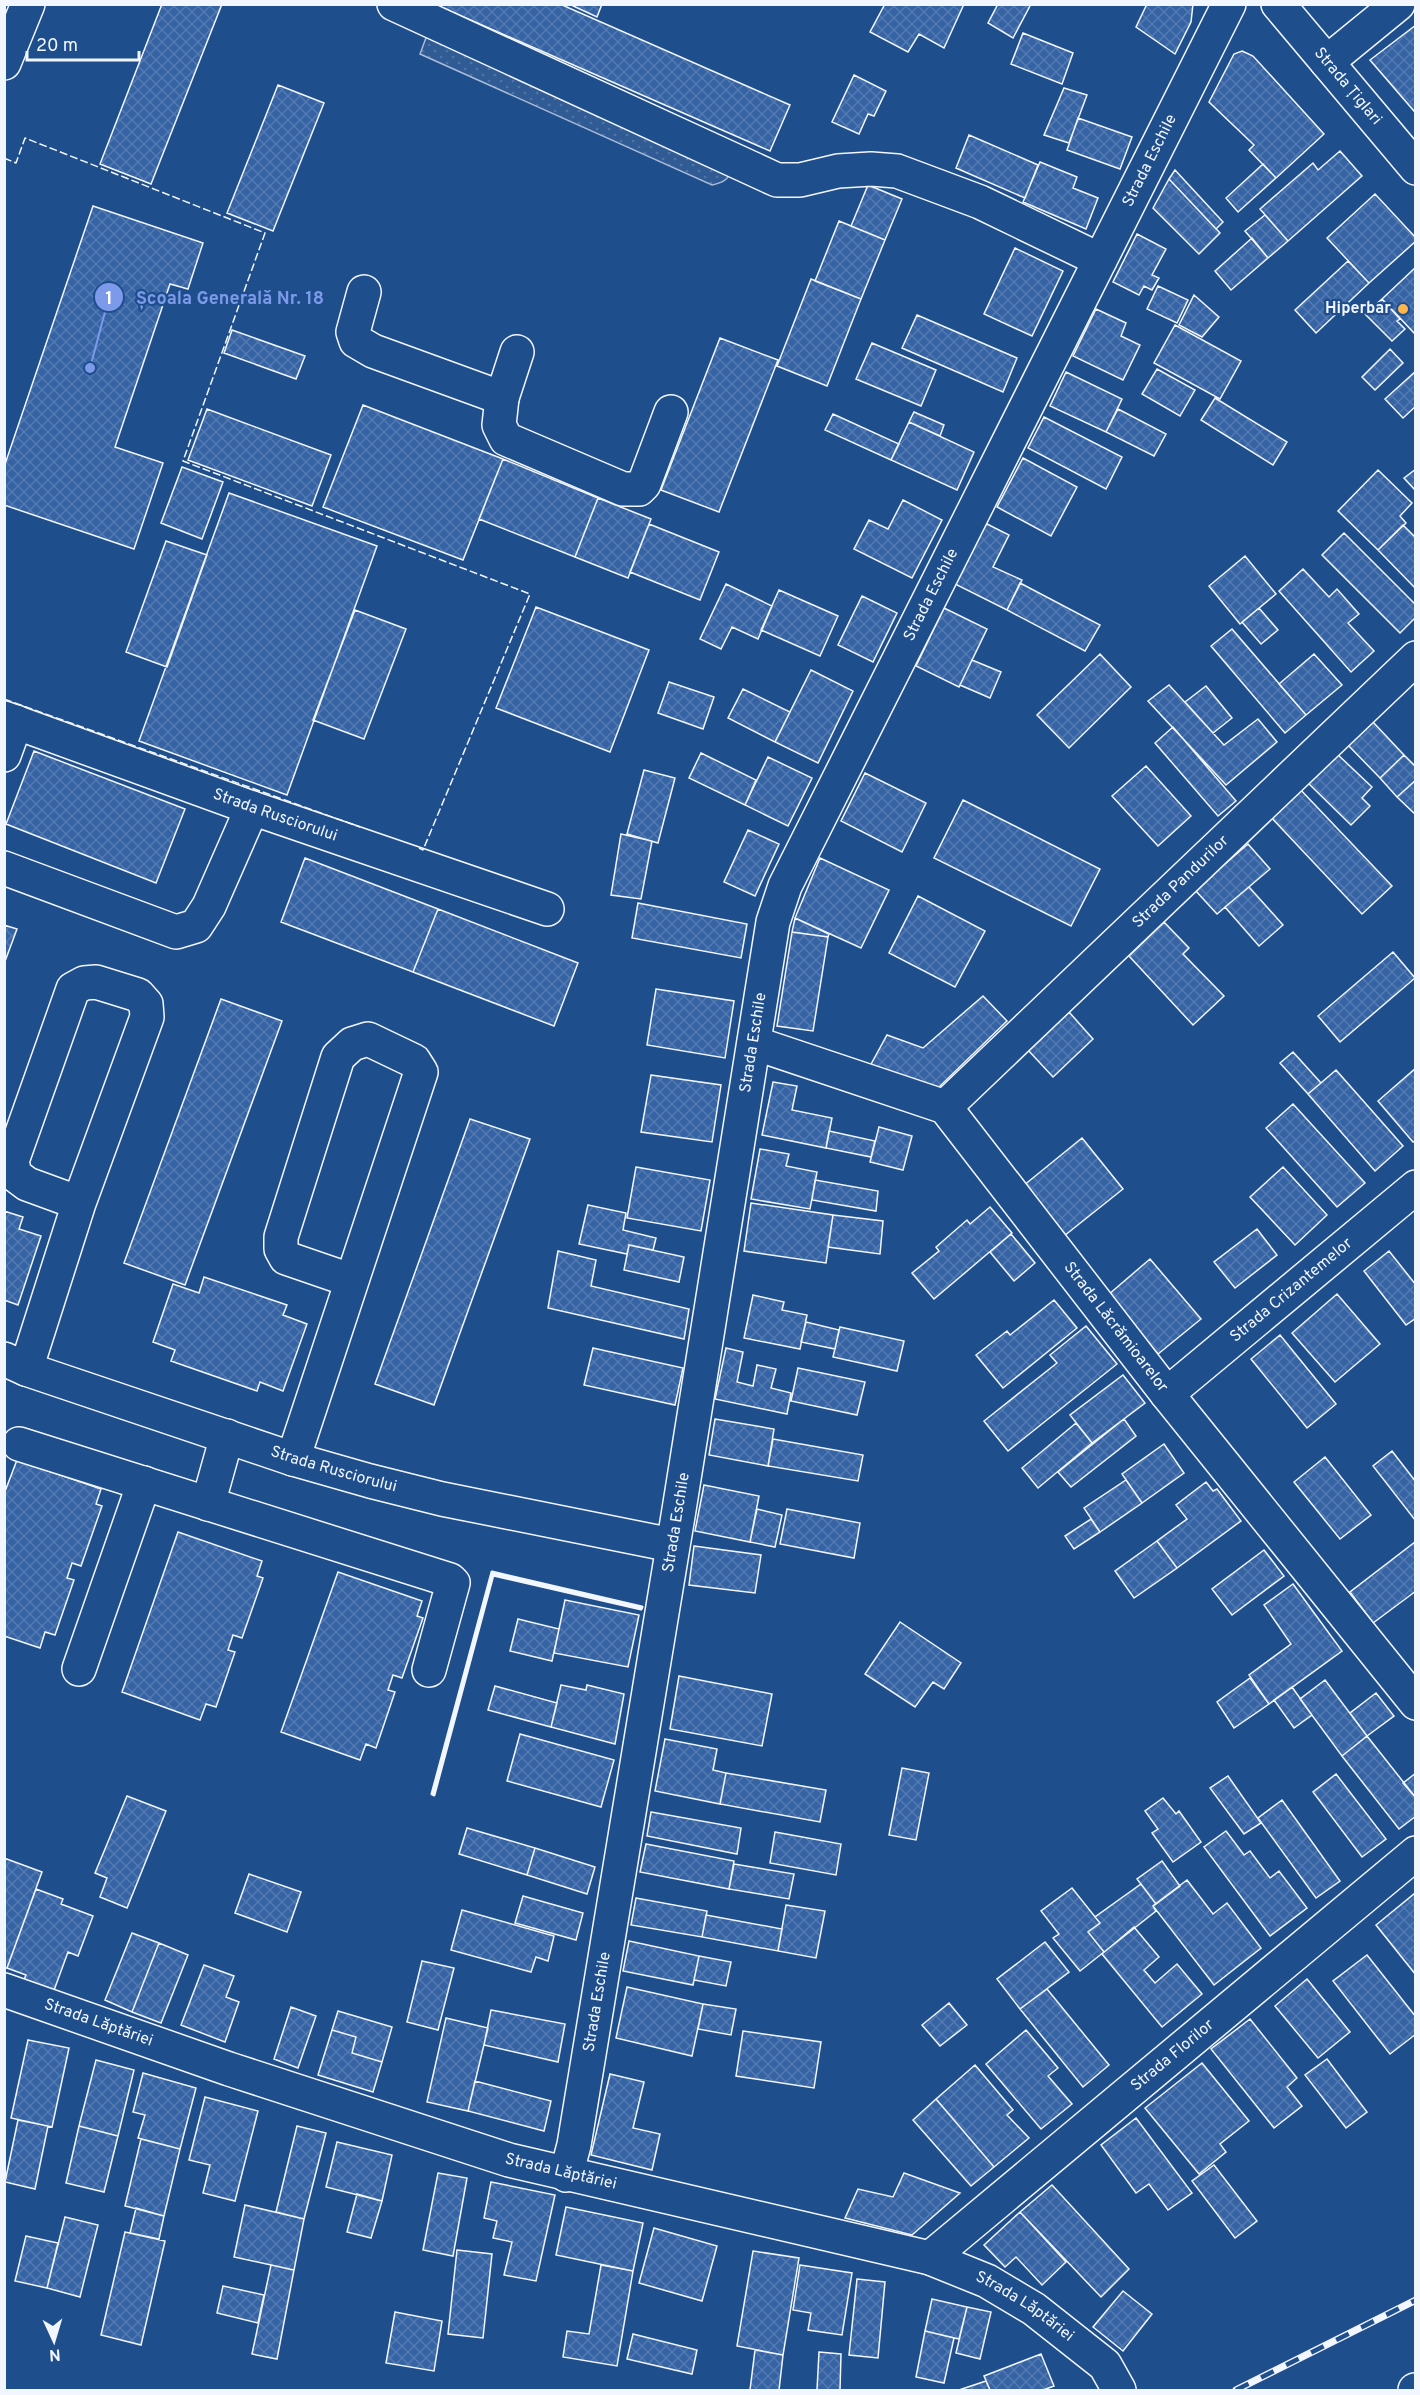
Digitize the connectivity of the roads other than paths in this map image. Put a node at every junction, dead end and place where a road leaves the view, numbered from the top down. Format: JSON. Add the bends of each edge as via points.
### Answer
{"nodes":[{"id":1,"x":28,"y":4,"type":"edge"},
{"id":2,"x":394,"y":4,"type":"edge"},
{"id":3,"x":1229,"y":4,"type":"edge"},
{"id":4,"x":1278,"y":4,"type":"edge"},
{"id":5,"x":1398,"y":4,"type":"edge"},
{"id":6,"x":1327,"y":62,"type":"junction"},
{"id":7,"x":4,"y":63,"type":"edge"},
{"id":8,"x":1416,"y":168,"type":"edge"},
{"id":9,"x":1100,"y":260,"type":"junction"},
{"id":10,"x":364,"y":292,"type":"dead end"},
{"id":11,"x":517,"y":352,"type":"dead end"},
{"id":12,"x":502,"y":398,"type":"junction"},
{"id":13,"x":671,"y":412,"type":"dead end"},
{"id":14,"x":1416,"y":658,"type":"edge"},
{"id":15,"x":10,"y":720,"type":"edge"},
{"id":16,"x":4,"y":755,"type":"edge"},
{"id":17,"x":252,"y":808,"type":"junction"},
{"id":18,"x":4,"y":868,"type":"edge"},
{"id":19,"x":547,"y":909,"type":"dead end"},
{"id":20,"x":754,"y":1043,"type":"junction"},
{"id":21,"x":945,"y":1107,"type":"junction"},
{"id":22,"x":1416,"y":1187,"type":"edge"},
{"id":23,"x":80,"y":1203,"type":"junction"},
{"id":24,"x":350,"y":1280,"type":"junction"},
{"id":25,"x":15,"y":1364,"type":"edge"},
{"id":26,"x":1167,"y":1394,"type":"junction"},
{"id":27,"x":227,"y":1436,"type":"junction"},
{"id":28,"x":19,"y":1444,"type":"dead end"},
{"id":29,"x":292,"y":1459,"type":"junction"},
{"id":30,"x":144,"y":1484,"type":"junction"},
{"id":31,"x":208,"y":1504,"type":"junction"},
{"id":32,"x":672,"y":1545,"type":"junction"},
{"id":33,"x":79,"y":1669,"type":"dead end"},
{"id":34,"x":429,"y":1670,"type":"dead end"},
{"id":35,"x":1416,"y":1703,"type":"edge"},
{"id":36,"x":1416,"y":1853,"type":"edge"},
{"id":37,"x":4,"y":1990,"type":"edge"},
{"id":38,"x":567,"y":2175,"type":"junction"},
{"id":39,"x":930,"y":2258,"type":"junction"},
{"id":40,"x":1112,"y":2378,"type":"edge"}],
"edges":[{"from":1,"to":7,"type":"street"},
{"from":2,"to":9,"type":"street","via":[[777,180],[800,180],[838,171],[897,171],[980,202]]},
{"from":3,"to":9,"type":"street","name":"Strada Eschile"},
{"from":4,"to":6,"type":"street","name":"Strada Țiglari"},
{"from":5,"to":6,"type":"street"},
{"from":6,"to":8,"type":"street","name":"Strada Țiglari"},
{"from":9,"to":20,"type":"street","name":"Strada Eschile","via":[[785,886],[773,922]]},
{"from":10,"to":12,"type":"street","via":[[353,332],[356,341],[373,351]]},
{"from":11,"to":12,"type":"street"},
{"from":12,"to":13,"type":"street","via":[[499,425],[506,439],[623,489],[639,489],[644,484]]},
{"from":14,"to":21,"type":"street","name":"Strada Pandurilor"},
{"from":15,"to":16,"type":"street"},
{"from":15,"to":17,"type":"street","name":"Strada Rusciorului"},
{"from":17,"to":18,"type":"street","via":[[209,906],[196,926],[176,932]]},
{"from":17,"to":19,"type":"street","name":"Strada Rusciorului"},
{"from":20,"to":21,"type":"street"},
{"from":20,"to":32,"type":"street","name":"Strada Eschile"},
{"from":21,"to":26,"type":"street","name":"Strada Lăcrămioarelor"},
{"from":22,"to":26,"type":"street","name":"Strada Crizantemelor"},
{"from":23,"to":23,"type":"street","via":[[147,1017],[146,1004],[138,995],[96,982],[73,989],[12,1161],[15,1175],[27,1184]]},
{"from":23,"to":25,"type":"street"},
{"from":24,"to":24,"type":"street","via":[[421,1072],[414,1060],[368,1039],[352,1044],[338,1057],[281,1238],[286,1258]]},
{"from":24,"to":29,"type":"street"},
{"from":25,"to":27,"type":"street","name":"Strada Rusciorului"},
{"from":26,"to":35,"type":"street","name":"Strada Lăcrămioarelor"},
{"from":27,"to":29,"type":"street","name":"Strada Rusciorului"},
{"from":27,"to":31,"type":"street"},
{"from":28,"to":30,"type":"street"},
{"from":29,"to":32,"type":"street","name":"Strada Rusciorului","via":[[442,1499]]},
{"from":30,"to":31,"type":"street"},
{"from":30,"to":33,"type":"street"},
{"from":31,"to":34,"type":"street","via":[[450,1580],[453,1583]]},
{"from":32,"to":38,"type":"street","name":"Strada Eschile"},
{"from":36,"to":39,"type":"street","name":"Strada Florilor"},
{"from":37,"to":38,"type":"street","name":"Strada Lăptăriei","via":[[229,2069]]},
{"from":38,"to":39,"type":"street","name":"Strada Lăptăriei"},
{"from":39,"to":40,"type":"street","name":"Strada Lăptăriei","via":[[987,2281],[1034,2309]]}]}
